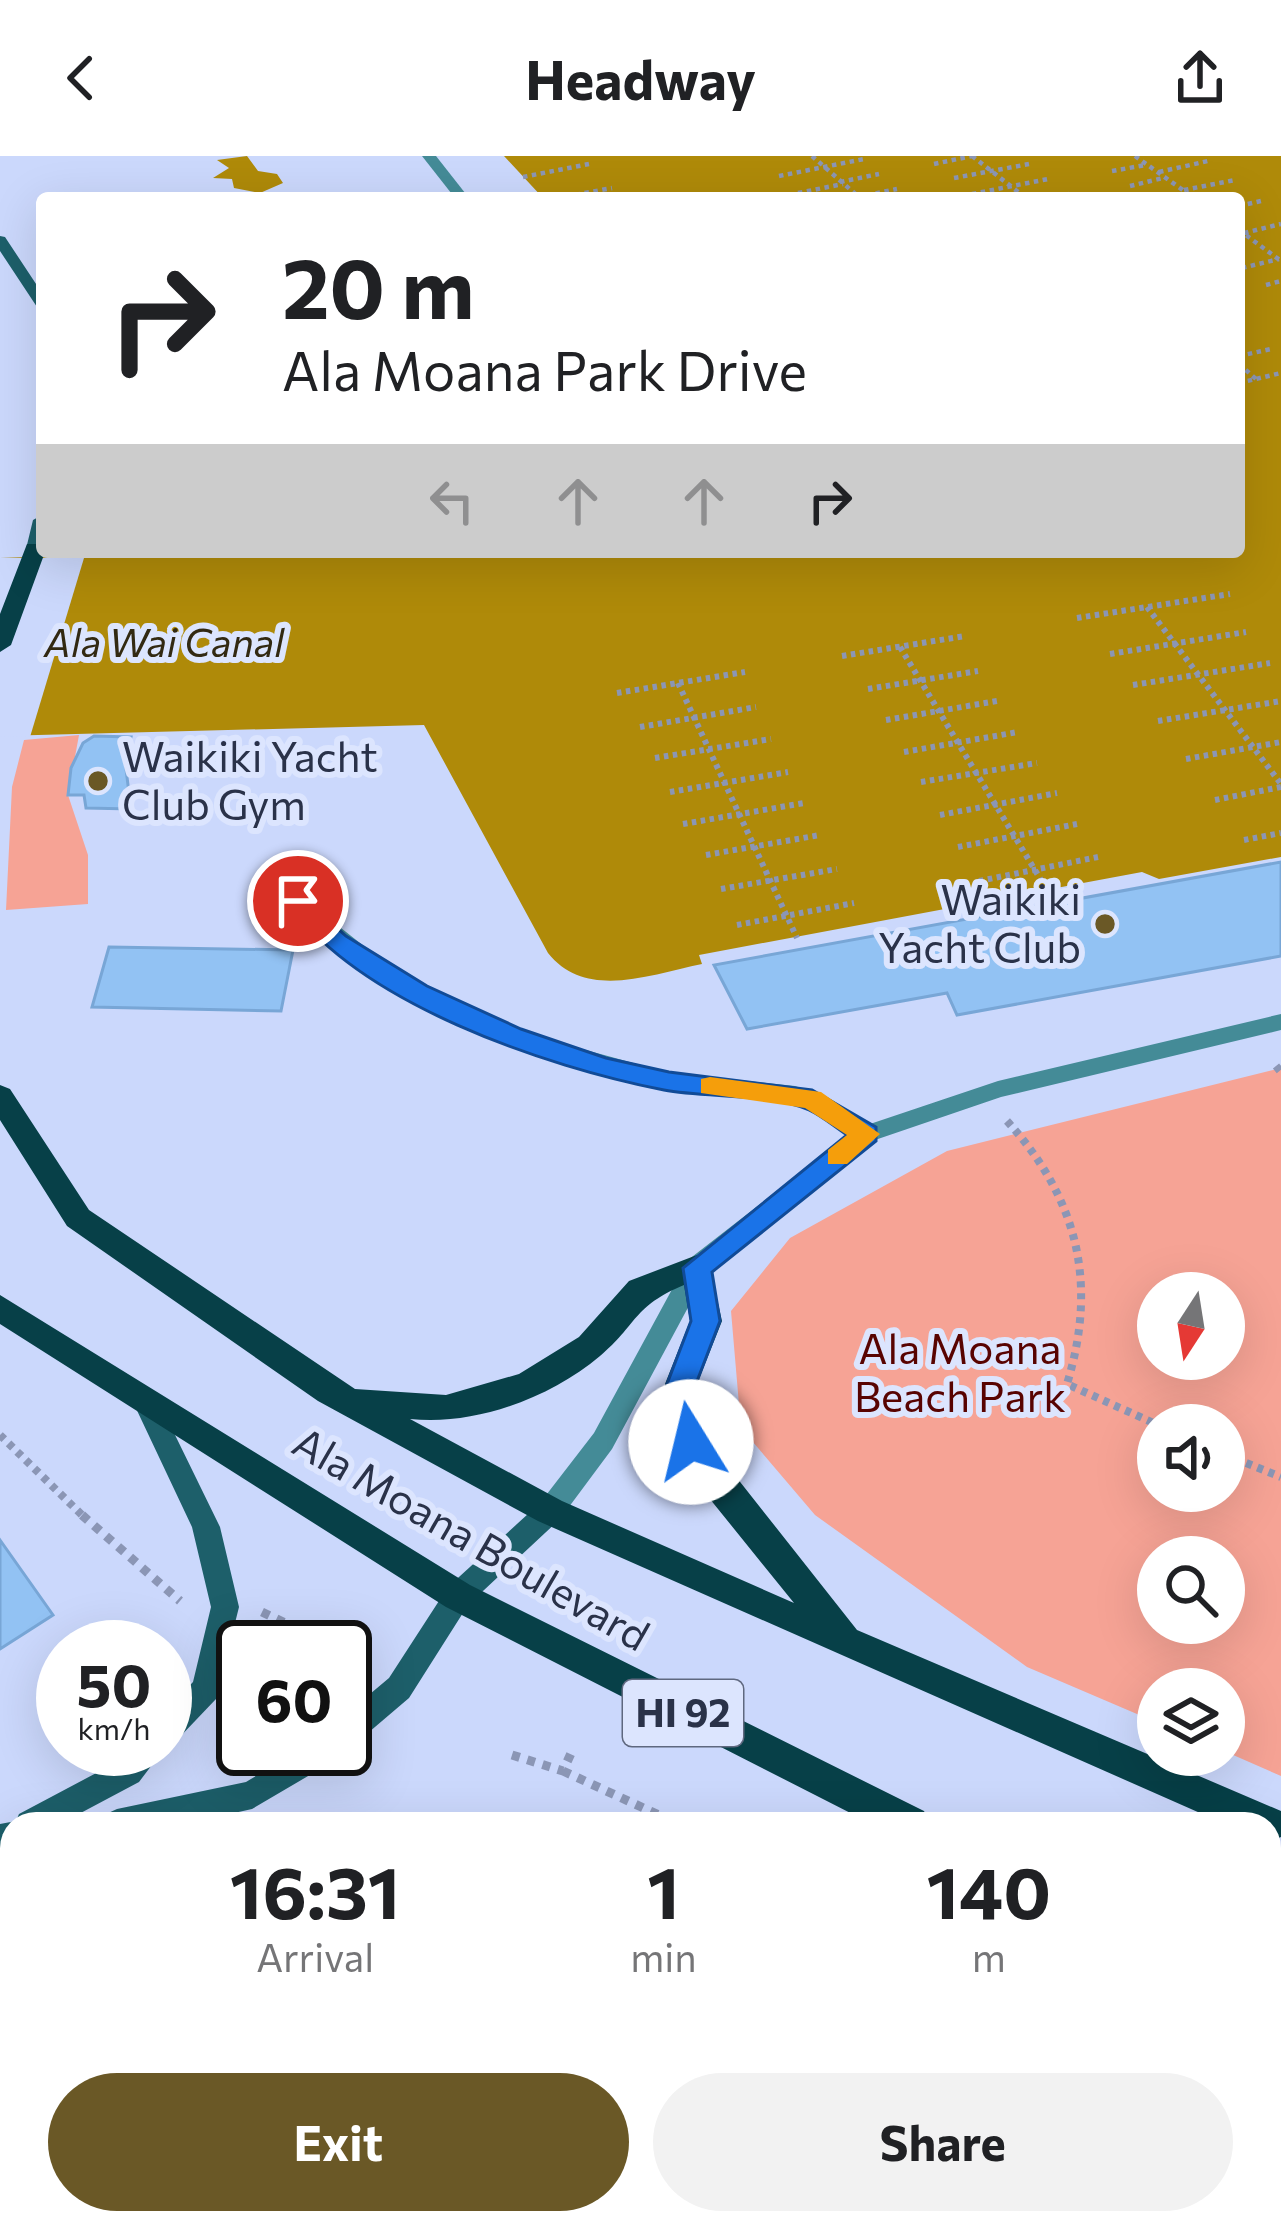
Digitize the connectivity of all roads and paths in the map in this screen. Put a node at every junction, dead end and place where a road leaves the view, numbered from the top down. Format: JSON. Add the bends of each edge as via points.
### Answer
{"nodes":[{"id":1,"x":429,"y":156,"type":"edge"},
{"id":2,"x":812,"y":156,"type":"edge"},
{"id":3,"x":972,"y":156,"type":"edge"},
{"id":4,"x":1135,"y":156,"type":"edge"},
{"id":5,"x":864,"y":159,"type":"dead end"},
{"id":6,"x":1208,"y":160,"type":"dead end"},
{"id":7,"x":589,"y":164,"type":"dead end"},
{"id":8,"x":934,"y":164,"type":"dead end"},
{"id":9,"x":1029,"y":164,"type":"dead end"},
{"id":10,"x":1147,"y":165,"type":"junction"},
{"id":11,"x":824,"y":167,"type":"junction"},
{"id":12,"x":991,"y":171,"type":"junction"},
{"id":13,"x":1112,"y":171,"type":"dead end"},
{"id":14,"x":1158,"y":172,"type":"junction"},
{"id":15,"x":879,"y":174,"type":"dead end"},
{"id":16,"x":779,"y":176,"type":"dead end"},
{"id":17,"x":523,"y":177,"type":"dead end"},
{"id":18,"x":954,"y":178,"type":"dead end"},
{"id":19,"x":1165,"y":178,"type":"junction"},
{"id":20,"x":1048,"y":179,"type":"dead end"},
{"id":21,"x":1235,"y":180,"type":"dead end"},
{"id":22,"x":842,"y":183,"type":"junction"},
{"id":23,"x":1130,"y":185,"type":"dead end"},
{"id":24,"x":1011,"y":186,"type":"junction"},
{"id":25,"x":612,"y":188,"type":"dead end"},
{"id":26,"x":897,"y":189,"type":"dead end"},
{"id":27,"x":458,"y":192,"type":"edge"},
{"id":28,"x":590,"y":192,"type":"edge"},
{"id":29,"x":802,"y":192,"type":"edge"},
{"id":30,"x":852,"y":192,"type":"edge"},
{"id":31,"x":884,"y":192,"type":"edge"},
{"id":32,"x":982,"y":192,"type":"edge"},
{"id":33,"x":1018,"y":192,"type":"edge"},
{"id":34,"x":1185,"y":192,"type":"edge"},
{"id":35,"x":1195,"y":192,"type":"edge"},
{"id":36,"x":1264,"y":200,"type":"dead end"},
{"id":37,"x":1245,"y":205,"type":"edge"},
{"id":38,"x":1281,"y":224,"type":"edge"},
{"id":39,"x":1245,"y":231,"type":"edge"},
{"id":40,"x":1245,"y":235,"type":"edge"},
{"id":41,"x":0,"y":240,"type":"edge"},
{"id":42,"x":1255,"y":242,"type":"junction"},
{"id":43,"x":1245,"y":244,"type":"edge"},
{"id":44,"x":1279,"y":257,"type":"edge"},
{"id":45,"x":1245,"y":267,"type":"edge"},
{"id":46,"x":1281,"y":281,"type":"edge"},
{"id":47,"x":1265,"y":285,"type":"dead end"},
{"id":48,"x":36,"y":295,"type":"edge"},
{"id":49,"x":1271,"y":349,"type":"dead end"},
{"id":50,"x":1245,"y":358,"type":"edge"},
{"id":51,"x":1245,"y":367,"type":"edge"},
{"id":52,"x":1281,"y":374,"type":"edge"},
{"id":53,"x":1256,"y":379,"type":"junction"},
{"id":54,"x":1245,"y":382,"type":"edge"},
{"id":55,"x":36,"y":545,"type":"edge"},
{"id":56,"x":35,"y":549,"type":"joint"},
{"id":57,"x":1230,"y":594,"type":"dead end"},
{"id":58,"x":1147,"y":607,"type":"junction"},
{"id":59,"x":1077,"y":618,"type":"dead end"},
{"id":60,"x":1246,"y":632,"type":"dead end"},
{"id":61,"x":965,"y":636,"type":"dead end"},
{"id":62,"x":1174,"y":643,"type":"junction"},
{"id":63,"x":0,"y":645,"type":"edge"},
{"id":64,"x":900,"y":647,"type":"junction"},
{"id":65,"x":1109,"y":654,"type":"dead end"},
{"id":66,"x":842,"y":656,"type":"dead end"},
{"id":67,"x":1270,"y":663,"type":"dead end"},
{"id":68,"x":978,"y":670,"type":"dead end"},
{"id":69,"x":745,"y":672,"type":"dead end"},
{"id":70,"x":1198,"y":674,"type":"junction"},
{"id":71,"x":920,"y":681,"type":"junction"},
{"id":72,"x":678,"y":683,"type":"junction"},
{"id":73,"x":1133,"y":686,"type":"dead end"},
{"id":74,"x":868,"y":689,"type":"dead end"},
{"id":75,"x":617,"y":693,"type":"dead end"},
{"id":76,"x":997,"y":700,"type":"dead end"},
{"id":77,"x":1281,"y":701,"type":"edge"},
{"id":78,"x":756,"y":707,"type":"dead end"},
{"id":79,"x":1225,"y":710,"type":"junction"},
{"id":80,"x":939,"y":712,"type":"junction"},
{"id":81,"x":695,"y":718,"type":"junction"},
{"id":82,"x":886,"y":720,"type":"dead end"},
{"id":83,"x":1158,"y":721,"type":"dead end"},
{"id":84,"x":640,"y":727,"type":"dead end"},
{"id":85,"x":1018,"y":732,"type":"dead end"},
{"id":86,"x":771,"y":739,"type":"dead end"},
{"id":87,"x":1281,"y":742,"type":"edge"},
{"id":88,"x":958,"y":743,"type":"junction"},
{"id":89,"x":1253,"y":747,"type":"junction"},
{"id":90,"x":709,"y":749,"type":"junction"},
{"id":91,"x":904,"y":752,"type":"dead end"},
{"id":92,"x":655,"y":758,"type":"dead end"},
{"id":93,"x":1186,"y":759,"type":"dead end"},
{"id":94,"x":1037,"y":763,"type":"dead end"},
{"id":95,"x":788,"y":772,"type":"dead end"},
{"id":96,"x":976,"y":773,"type":"junction"},
{"id":97,"x":921,"y":782,"type":"dead end"},
{"id":98,"x":725,"y":783,"type":"junction"},
{"id":99,"x":1281,"y":786,"type":"edge"},
{"id":100,"x":670,"y":792,"type":"dead end"},
{"id":101,"x":1057,"y":793,"type":"dead end"},
{"id":102,"x":1214,"y":800,"type":"dead end"},
{"id":103,"x":804,"y":803,"type":"dead end"},
{"id":104,"x":995,"y":805,"type":"junction"},
{"id":105,"x":740,"y":814,"type":"junction"},
{"id":106,"x":940,"y":814,"type":"dead end"},
{"id":107,"x":683,"y":824,"type":"dead end"},
{"id":108,"x":1077,"y":824,"type":"dead end"},
{"id":109,"x":1281,"y":833,"type":"edge"},
{"id":110,"x":820,"y":835,"type":"dead end"},
{"id":111,"x":1015,"y":836,"type":"junction"},
{"id":112,"x":1244,"y":840,"type":"dead end"},
{"id":113,"x":755,"y":847,"type":"junction"},
{"id":114,"x":958,"y":847,"type":"dead end"},
{"id":115,"x":706,"y":855,"type":"dead end"},
{"id":116,"x":1098,"y":857,"type":"dead end"},
{"id":117,"x":837,"y":868,"type":"dead end"},
{"id":118,"x":1035,"y":870,"type":"junction"},
{"id":119,"x":771,"y":880,"type":"junction"},
{"id":120,"x":979,"y":881,"type":"dead end"},
{"id":121,"x":721,"y":889,"type":"dead end"},
{"id":122,"x":1047,"y":890,"type":"dead end"},
{"id":123,"x":298,"y":901,"type":"dead end"},
{"id":124,"x":854,"y":902,"type":"dead end"},
{"id":125,"x":787,"y":915,"type":"junction"},
{"id":126,"x":737,"y":925,"type":"dead end"},
{"id":127,"x":797,"y":938,"type":"dead end"},
{"id":128,"x":1281,"y":1022,"type":"edge"},
{"id":129,"x":0,"y":1096,"type":"edge"},
{"id":130,"x":867,"y":1134,"type":"junction"},
{"id":131,"x":1024,"y":1137,"type":"dead end"},
{"id":132,"x":697,"y":1268,"type":"junction"},
{"id":133,"x":0,"y":1308,"type":"edge"},
{"id":134,"x":329,"y":1391,"type":"junction"},
{"id":135,"x":146,"y":1402,"type":"junction"},
{"id":136,"x":1137,"y":1416,"type":"edge"},
{"id":137,"x":0,"y":1436,"type":"edge"},
{"id":138,"x":1245,"y":1462,"type":"edge"},
{"id":139,"x":1281,"y":1477,"type":"edge"},
{"id":140,"x":550,"y":1511,"type":"junction"},
{"id":141,"x":458,"y":1596,"type":"junction"},
{"id":142,"x":252,"y":1607,"type":"dead end"},
{"id":143,"x":188,"y":1608,"type":"dead end"},
{"id":144,"x":279,"y":1620,"type":"edge"},
{"id":145,"x":847,"y":1642,"type":"junction"},
{"id":146,"x":192,"y":1704,"type":"edge"},
{"id":147,"x":372,"y":1711,"type":"edge"},
{"id":148,"x":572,"y":1750,"type":"dead end"},
{"id":149,"x":512,"y":1755,"type":"dead end"},
{"id":150,"x":563,"y":1772,"type":"junction"},
{"id":151,"x":120,"y":1776,"type":"edge"},
{"id":152,"x":283,"y":1776,"type":"edge"},
{"id":153,"x":53,"y":1812,"type":"edge"},
{"id":154,"x":173,"y":1812,"type":"edge"},
{"id":155,"x":652,"y":1812,"type":"edge"},
{"id":156,"x":887,"y":1812,"type":"edge"},
{"id":157,"x":1240,"y":1812,"type":"edge"}],
"edges":[{"from":1,"to":27,"type":"street"},
{"from":2,"to":11,"type":"path"},
{"from":3,"to":8,"type":"path"},
{"from":3,"to":12,"type":"path"},
{"from":4,"to":10,"type":"path"},
{"from":5,"to":11,"type":"path"},
{"from":6,"to":14,"type":"path"},
{"from":7,"to":17,"type":"path"},
{"from":9,"to":12,"type":"path"},
{"from":10,"to":13,"type":"path"},
{"from":10,"to":14,"type":"path"},
{"from":11,"to":16,"type":"path"},
{"from":11,"to":22,"type":"path"},
{"from":12,"to":18,"type":"path"},
{"from":12,"to":24,"type":"path"},
{"from":14,"to":19,"type":"path"},
{"from":15,"to":22,"type":"path"},
{"from":19,"to":23,"type":"path"},
{"from":19,"to":34,"type":"path"},
{"from":20,"to":24,"type":"path"},
{"from":21,"to":35,"type":"path"},
{"from":22,"to":29,"type":"path"},
{"from":22,"to":30,"type":"path"},
{"from":24,"to":32,"type":"path"},
{"from":24,"to":33,"type":"path"},
{"from":25,"to":28,"type":"path"},
{"from":26,"to":31,"type":"path"},
{"from":36,"to":37,"type":"path"},
{"from":38,"to":39,"type":"path"},
{"from":40,"to":42,"type":"path"},
{"from":41,"to":48,"type":"street"},
{"from":42,"to":43,"type":"path"},
{"from":42,"to":44,"type":"path"},
{"from":44,"to":45,"type":"path"},
{"from":46,"to":47,"type":"path"},
{"from":49,"to":50,"type":"path"},
{"from":51,"to":53,"type":"path"},
{"from":52,"to":53,"type":"path"},
{"from":53,"to":54,"type":"path"},
{"from":55,"to":56,"type":"street"},
{"from":56,"to":63,"type":"main road"},
{"from":57,"to":58,"type":"path"},
{"from":58,"to":59,"type":"path"},
{"from":58,"to":62,"type":"path"},
{"from":60,"to":62,"type":"path"},
{"from":61,"to":64,"type":"path"},
{"from":62,"to":65,"type":"path"},
{"from":62,"to":70,"type":"path"},
{"from":64,"to":66,"type":"path"},
{"from":64,"to":71,"type":"path"},
{"from":67,"to":70,"type":"path"},
{"from":68,"to":71,"type":"path"},
{"from":69,"to":72,"type":"path"},
{"from":70,"to":73,"type":"path"},
{"from":70,"to":79,"type":"path"},
{"from":71,"to":74,"type":"path"},
{"from":71,"to":80,"type":"path"},
{"from":72,"to":75,"type":"path"},
{"from":72,"to":81,"type":"path"},
{"from":76,"to":80,"type":"path"},
{"from":77,"to":79,"type":"path"},
{"from":78,"to":81,"type":"path"},
{"from":79,"to":83,"type":"path"},
{"from":79,"to":89,"type":"path"},
{"from":80,"to":82,"type":"path"},
{"from":80,"to":88,"type":"path"},
{"from":81,"to":84,"type":"path"},
{"from":81,"to":90,"type":"path"},
{"from":85,"to":88,"type":"path"},
{"from":86,"to":90,"type":"path"},
{"from":87,"to":89,"type":"path"},
{"from":88,"to":91,"type":"path"},
{"from":88,"to":96,"type":"path"},
{"from":89,"to":93,"type":"path"},
{"from":89,"to":99,"type":"path"},
{"from":90,"to":92,"type":"path"},
{"from":90,"to":98,"type":"path"},
{"from":94,"to":96,"type":"path"},
{"from":95,"to":98,"type":"path"},
{"from":96,"to":97,"type":"path"},
{"from":96,"to":104,"type":"path"},
{"from":98,"to":100,"type":"path"},
{"from":98,"to":105,"type":"path"},
{"from":99,"to":102,"type":"path"},
{"from":101,"to":104,"type":"path"},
{"from":103,"to":105,"type":"path"},
{"from":104,"to":106,"type":"path"},
{"from":104,"to":111,"type":"path"},
{"from":105,"to":107,"type":"path"},
{"from":105,"to":113,"type":"path"},
{"from":108,"to":111,"type":"path"},
{"from":109,"to":112,"type":"path"},
{"from":110,"to":113,"type":"path"},
{"from":111,"to":114,"type":"path"},
{"from":111,"to":118,"type":"path"},
{"from":113,"to":115,"type":"path"},
{"from":113,"to":119,"type":"path"},
{"from":116,"to":118,"type":"path"},
{"from":117,"to":119,"type":"path"},
{"from":118,"to":120,"type":"path"},
{"from":118,"to":122,"type":"path"},
{"from":119,"to":121,"type":"path"},
{"from":119,"to":125,"type":"path"},
{"from":123,"to":130,"type":"street","via":[[337,942],[418,992],[541,1048],[669,1081],[812,1099]]},
{"from":124,"to":125,"type":"path"},
{"from":125,"to":126,"type":"path"},
{"from":125,"to":127,"type":"path"},
{"from":128,"to":130,"type":"street","via":[[998,1089]]},
{"from":129,"to":134,"type":"main road","name":"Ala Moana Boulevard","via":[[78,1218]]},
{"from":130,"to":132,"type":"street"},
{"from":131,"to":136,"type":"path","via":[[1059,1189],[1080,1242],[1084,1327],[1067,1384]]},
{"from":132,"to":134,"type":"main road","via":[[640,1290],[590,1346],[529,1384],[446,1409]]},
{"from":132,"to":140,"type":"street","via":[[603,1441]]},
{"from":132,"to":145,"type":"main road","via":[[706,1321],[681,1384],[691,1442]]},
{"from":133,"to":135,"type":"main road","name":"Ala Moana Boulevard","number":"HI 92"},
{"from":134,"to":140,"type":"main road","name":"Ala Moana Boulevard"},
{"from":135,"to":141,"type":"main road","name":"Ala Moana Boulevard","number":"HI 92"},
{"from":135,"to":146,"type":"street","via":[[206,1527],[225,1607],[206,1689]]},
{"from":137,"to":143,"type":"path"},
{"from":138,"to":139,"type":"path"},
{"from":140,"to":141,"type":"street"},
{"from":140,"to":145,"type":"main road","name":"Ala Moana Boulevard"},
{"from":141,"to":147,"type":"street","via":[[399,1688]]},
{"from":141,"to":156,"type":"main road","name":"Ala Moana Boulevard","number":"HI 92"},
{"from":142,"to":144,"type":"path"},
{"from":145,"to":157,"type":"main road","name":"Ala Moana Boulevard"},
{"from":148,"to":150,"type":"path"},
{"from":149,"to":150,"type":"path"},
{"from":150,"to":155,"type":"path"},
{"from":151,"to":153,"type":"street"},
{"from":152,"to":154,"type":"street","via":[[252,1795]]}]}
